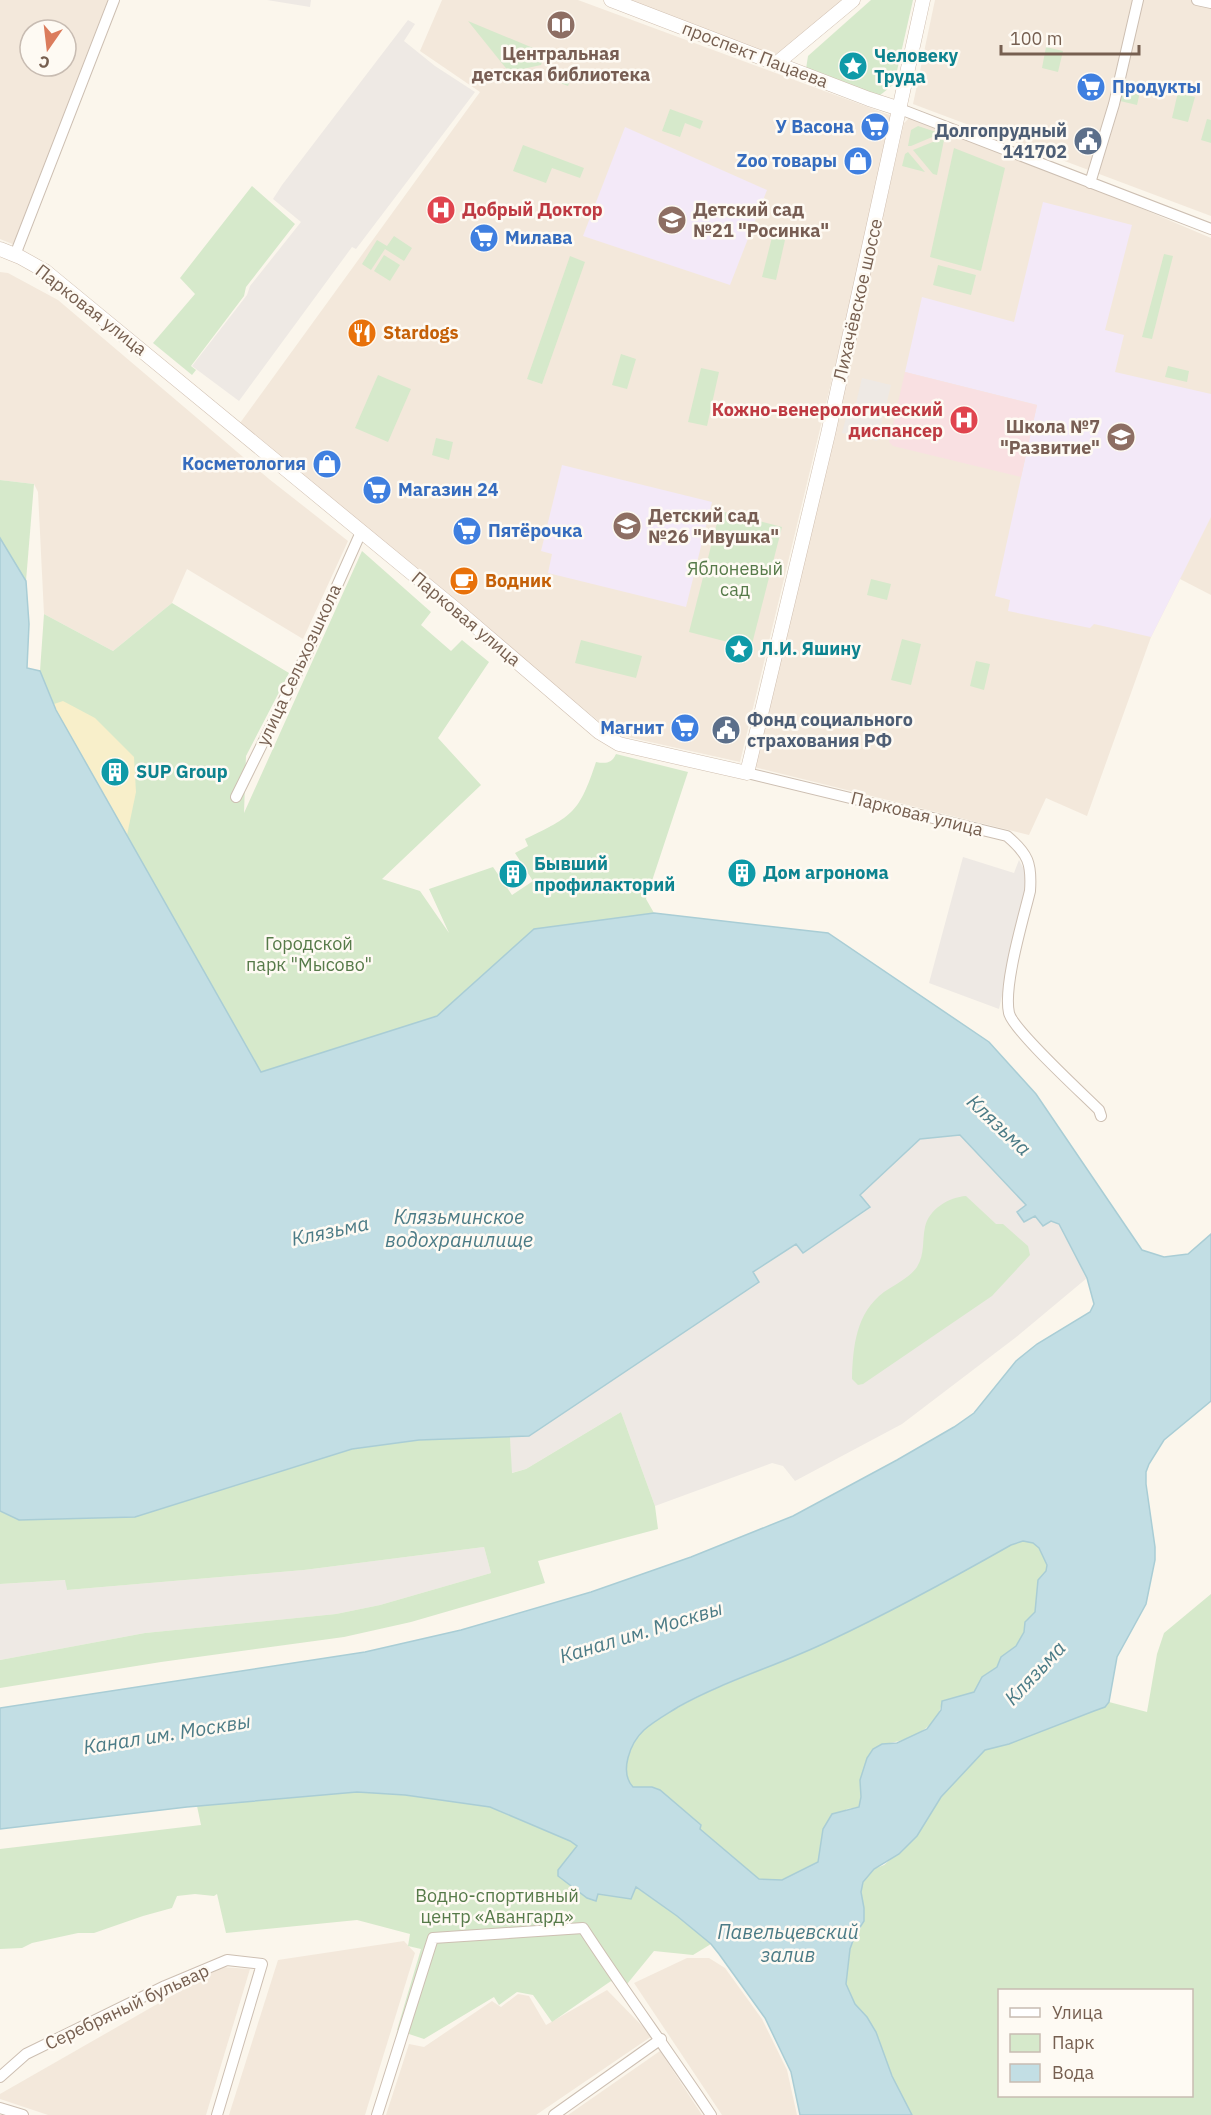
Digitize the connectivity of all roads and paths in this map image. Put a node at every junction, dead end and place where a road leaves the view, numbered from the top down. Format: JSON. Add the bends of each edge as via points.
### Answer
{"nodes":[{"id":1,"x":114,"y":0,"type":"edge"},
{"id":2,"x":611,"y":0,"type":"edge"},
{"id":3,"x":853,"y":0,"type":"edge"},
{"id":4,"x":923,"y":0,"type":"edge"},
{"id":5,"x":1138,"y":0,"type":"edge"},
{"id":6,"x":1197,"y":0,"type":"edge"},
{"id":7,"x":1211,"y":3,"type":"edge"},
{"id":8,"x":776,"y":64,"type":"junction"},
{"id":9,"x":900,"y":109,"type":"junction"},
{"id":10,"x":1090,"y":183,"type":"junction"},
{"id":11,"x":1211,"y":229,"type":"edge"},
{"id":12,"x":0,"y":249,"type":"edge"},
{"id":13,"x":15,"y":255,"type":"junction"},
{"id":14,"x":361,"y":532,"type":"junction"},
{"id":15,"x":747,"y":773,"type":"junction"},
{"id":16,"x":236,"y":797,"type":"dead end"},
{"id":17,"x":1101,"y":1116,"type":"dead end"},
{"id":18,"x":661,"y":2039,"type":"junction"},
{"id":19,"x":0,"y":2077,"type":"edge"},
{"id":20,"x":0,"y":2108,"type":"edge"},
{"id":21,"x":23,"y":2115,"type":"edge"},
{"id":22,"x":217,"y":2115,"type":"edge"},
{"id":23,"x":377,"y":2115,"type":"edge"},
{"id":24,"x":554,"y":2115,"type":"edge"},
{"id":25,"x":711,"y":2115,"type":"edge"}],
"edges":[{"from":1,"to":13,"type":"street"},
{"from":2,"to":8,"type":"street","name":"проспект Пацаева"},
{"from":3,"to":8,"type":"street"},
{"from":4,"to":9,"type":"street","name":"Лихачёвское шоссе"},
{"from":5,"to":10,"type":"street","via":[[1114,104]]},
{"from":6,"to":7,"type":"street"},
{"from":8,"to":9,"type":"street","name":"проспект Пацаева"},
{"from":9,"to":10,"type":"street"},
{"from":9,"to":15,"type":"street","name":"Лихачёвское шоссе","via":[[826,446]]},
{"from":10,"to":11,"type":"street"},
{"from":12,"to":13,"type":"street","name":"Парковая улица"},
{"from":13,"to":14,"type":"street","name":"Парковая улица","via":[[45,270]]},
{"from":14,"to":15,"type":"street","name":"Парковая улица","via":[[609,738],[620,744]]},
{"from":14,"to":16,"type":"street","name":"улица Сельхозшкола"},
{"from":15,"to":17,"type":"street","name":"Парковая улица","via":[[1007,836],[1027,858],[1031,874],[1007,997],[1010,1015],[1021,1032]]},
{"from":18,"to":23,"type":"street","via":[[583,1928],[433,1938]]},
{"from":18,"to":24,"type":"street"},
{"from":18,"to":25,"type":"street"},
{"from":19,"to":22,"type":"street","name":"Серебряный бульвар","via":[[26,2054],[165,1986],[227,1960],[262,1964]]},
{"from":20,"to":21,"type":"street"}]}
